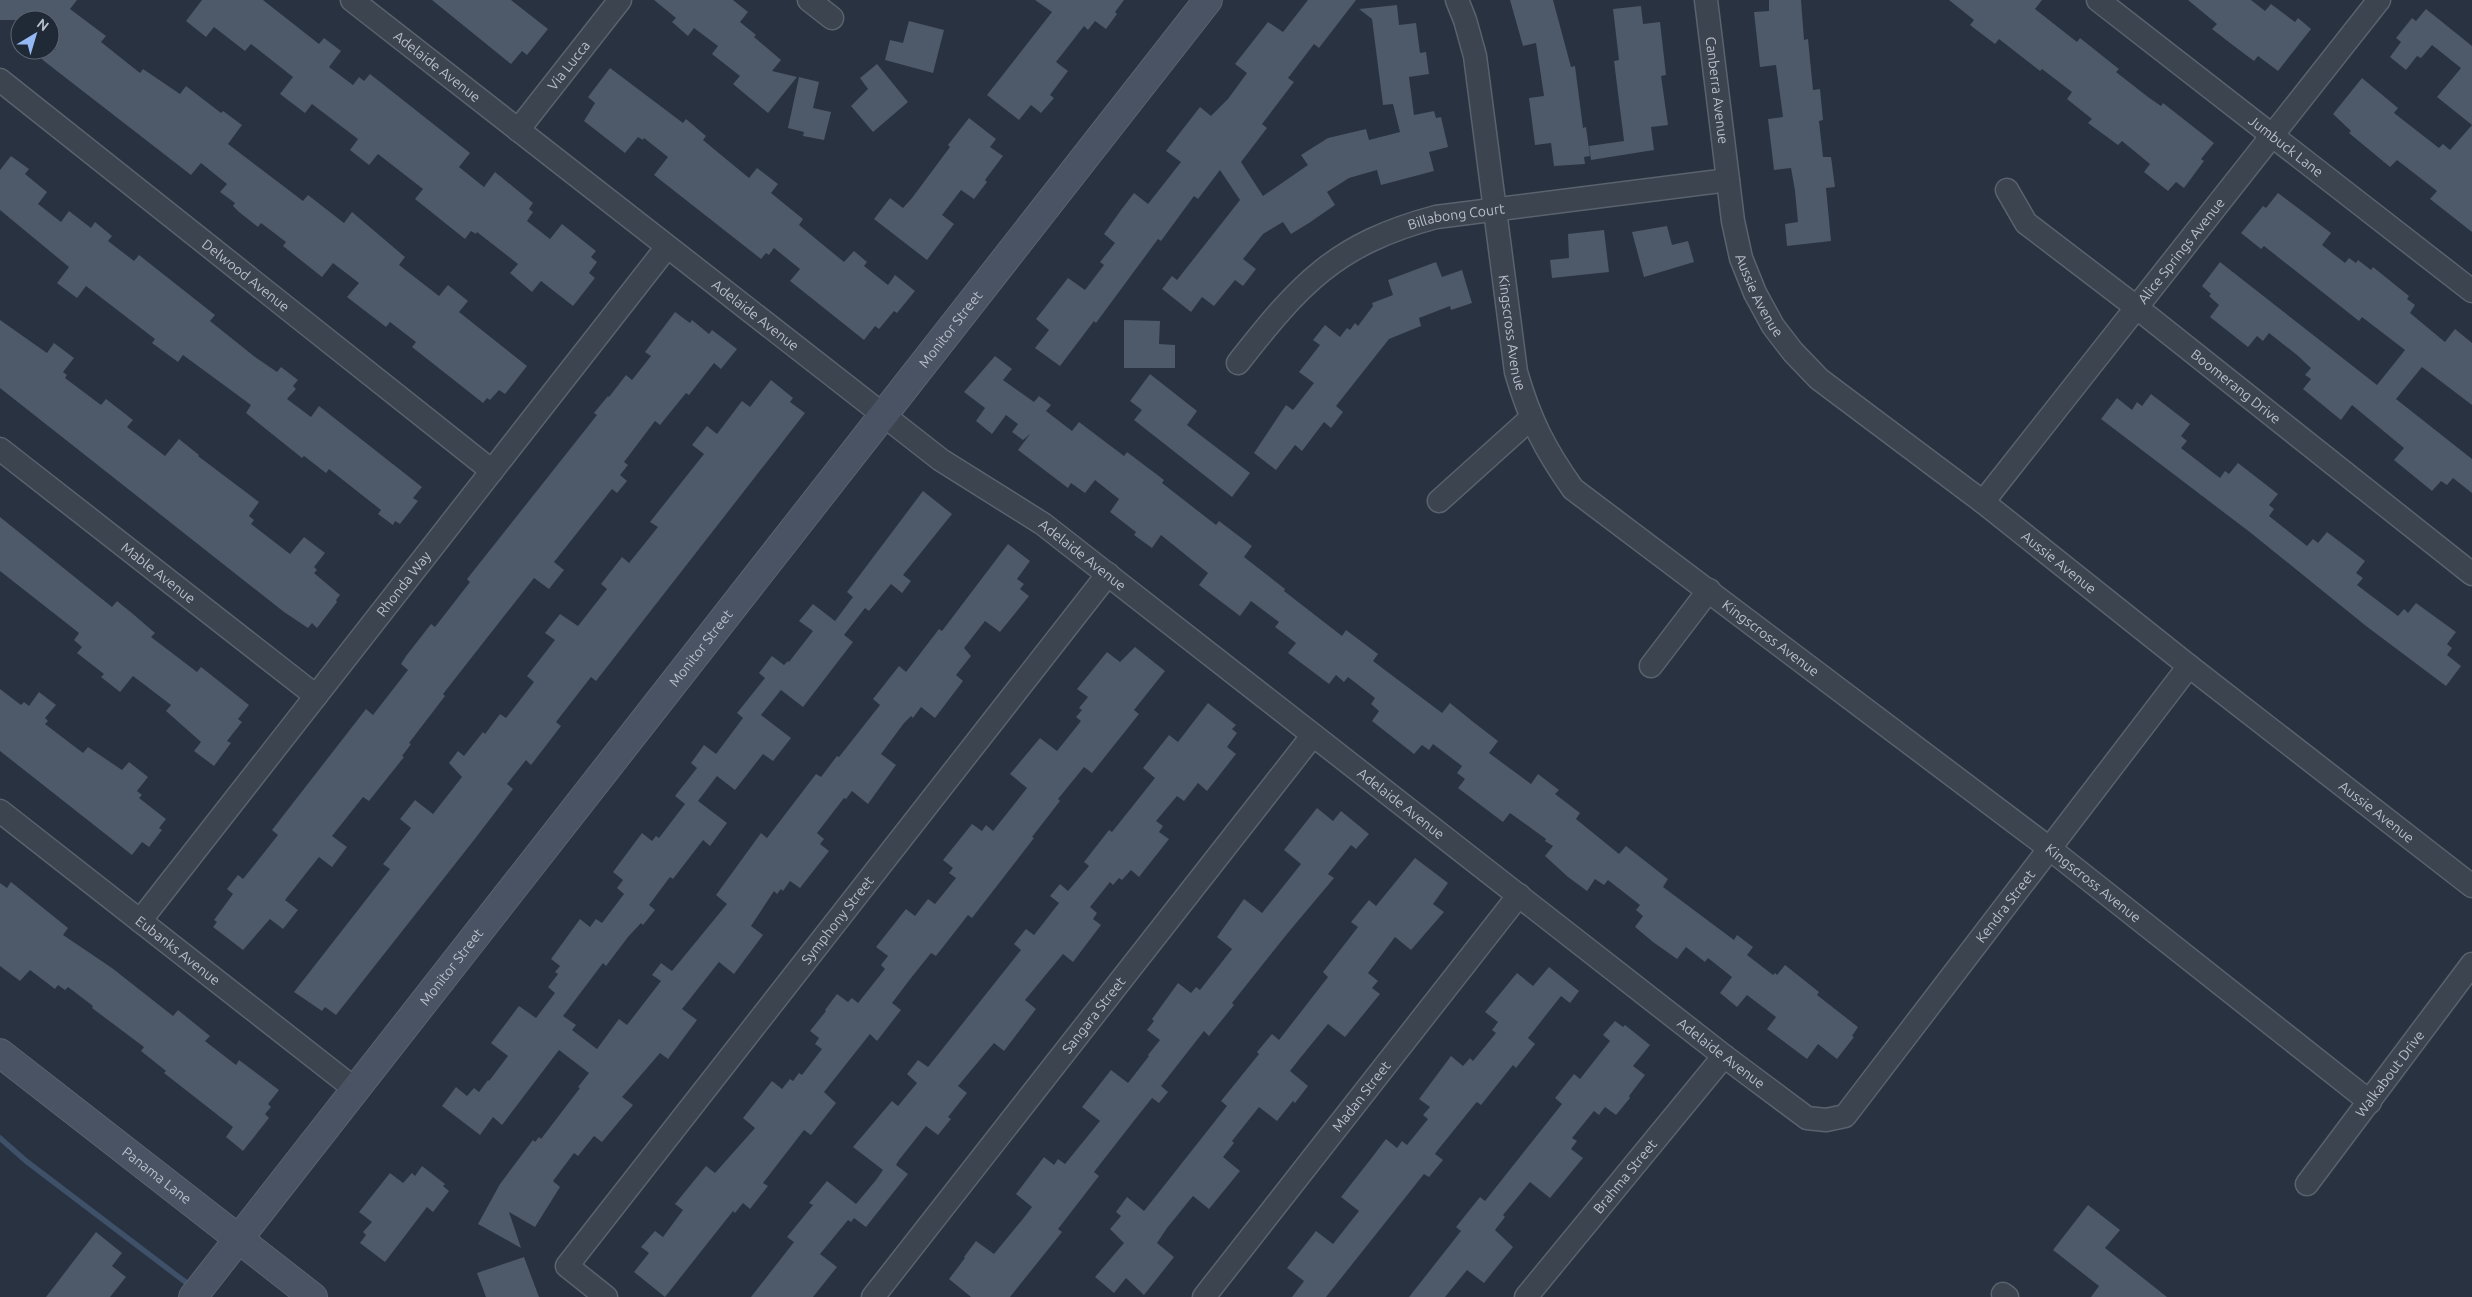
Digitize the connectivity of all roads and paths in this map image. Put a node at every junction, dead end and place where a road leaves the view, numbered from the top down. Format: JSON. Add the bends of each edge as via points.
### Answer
{"nodes":[{"id":1,"x":352,"y":0,"type":"edge"},
{"id":2,"x":620,"y":0,"type":"edge"},
{"id":3,"x":809,"y":0,"type":"edge"},
{"id":4,"x":1208,"y":0,"type":"edge"},
{"id":5,"x":1457,"y":0,"type":"edge"},
{"id":6,"x":1706,"y":0,"type":"edge"},
{"id":7,"x":2098,"y":0,"type":"edge"},
{"id":8,"x":2379,"y":0,"type":"edge"},
{"id":9,"x":832,"y":18,"type":"dead end"},
{"id":10,"x":0,"y":80,"type":"edge"},
{"id":11,"x":518,"y":130,"type":"junction"},
{"id":12,"x":2273,"y":136,"type":"junction"},
{"id":13,"x":1728,"y":180,"type":"junction"},
{"id":14,"x":2007,"y":190,"type":"dead end"},
{"id":15,"x":1495,"y":209,"type":"junction"},
{"id":16,"x":667,"y":247,"type":"junction"},
{"id":17,"x":2472,"y":291,"type":"edge"},
{"id":18,"x":2136,"y":308,"type":"junction"},
{"id":19,"x":1238,"y":363,"type":"dead end"},
{"id":20,"x":883,"y":416,"type":"junction"},
{"id":21,"x":1530,"y":419,"type":"junction"},
{"id":22,"x":0,"y":449,"type":"edge"},
{"id":23,"x":492,"y":472,"type":"junction"},
{"id":24,"x":1439,"y":501,"type":"dead end"},
{"id":25,"x":1983,"y":502,"type":"junction"},
{"id":26,"x":1108,"y":574,"type":"junction"},
{"id":27,"x":2472,"y":574,"type":"edge"},
{"id":28,"x":1709,"y":590,"type":"junction"},
{"id":29,"x":1651,"y":666,"type":"dead end"},
{"id":30,"x":2189,"y":666,"type":"junction"},
{"id":31,"x":316,"y":696,"type":"junction"},
{"id":32,"x":1313,"y":735,"type":"junction"},
{"id":33,"x":0,"y":812,"type":"edge"},
{"id":34,"x":2049,"y":848,"type":"junction"},
{"id":35,"x":2472,"y":886,"type":"edge"},
{"id":36,"x":1519,"y":895,"type":"junction"},
{"id":37,"x":140,"y":921,"type":"junction"},
{"id":38,"x":2472,"y":964,"type":"edge"},
{"id":39,"x":0,"y":1053,"type":"edge"},
{"id":40,"x":1724,"y":1056,"type":"junction"},
{"id":41,"x":356,"y":1090,"type":"junction"},
{"id":42,"x":2370,"y":1102,"type":"junction"},
{"id":43,"x":1807,"y":1118,"type":"joint"},
{"id":44,"x":2307,"y":1184,"type":"dead end"},
{"id":45,"x":239,"y":1239,"type":"junction"},
{"id":46,"x":193,"y":1297,"type":"edge"},
{"id":47,"x":313,"y":1297,"type":"edge"},
{"id":48,"x":606,"y":1297,"type":"edge"},
{"id":49,"x":873,"y":1297,"type":"edge"},
{"id":50,"x":1204,"y":1297,"type":"edge"},
{"id":51,"x":1526,"y":1297,"type":"edge"}],
"edges":[{"from":1,"to":11,"type":"street","name":"Adelaide Avenue"},
{"from":2,"to":11,"type":"street","name":"Via Lucca"},
{"from":3,"to":9,"type":"street"},
{"from":4,"to":20,"type":"street","name":"Monitor Street"},
{"from":5,"to":15,"type":"street","name":"Kingscross Avenue","via":[[1475,56]]},
{"from":6,"to":13,"type":"street","name":"Canberra Avenue"},
{"from":7,"to":12,"type":"street","name":"Jumbuck Lane"},
{"from":8,"to":12,"type":"street","name":"Alice Springs Avenue"},
{"from":10,"to":23,"type":"street","name":"Delwood Avenue"},
{"from":11,"to":16,"type":"street","name":"Adelaide Avenue"},
{"from":12,"to":17,"type":"street","name":"Jumbuck Lane"},
{"from":12,"to":18,"type":"street","name":"Alice Springs Avenue"},
{"from":13,"to":15,"type":"street","name":"Billabong Court"},
{"from":13,"to":25,"type":"street","name":"Aussie Avenue","via":[[1741,258],[1773,326],[1793,352],[1819,379]]},
{"from":14,"to":18,"type":"street","name":"Boomerang Drive","via":[[2026,223]]},
{"from":15,"to":19,"type":"street","name":"Billabong Court","via":[[1436,217],[1400,227],[1333,261],[1278,312]]},
{"from":15,"to":21,"type":"street","name":"Kingscross Avenue","via":[[1516,372]]},
{"from":16,"to":20,"type":"street","name":"Adelaide Avenue"},
{"from":16,"to":23,"type":"street","name":"Rhonda Way"},
{"from":18,"to":25,"type":"street","name":"Alice Springs Avenue"},
{"from":18,"to":27,"type":"street","name":"Boomerang Drive"},
{"from":20,"to":26,"type":"street","name":"Adelaide Avenue","via":[[941,460],[1043,524]]},
{"from":20,"to":41,"type":"street","name":"Monitor Street"},
{"from":21,"to":24,"type":"street"},
{"from":21,"to":28,"type":"street","name":"Kingscross Avenue","via":[[1551,458],[1573,489]]},
{"from":22,"to":31,"type":"street","name":"Mable Avenue"},
{"from":23,"to":31,"type":"street","name":"Rhonda Way"},
{"from":25,"to":30,"type":"street","name":"Aussie Avenue"},
{"from":26,"to":32,"type":"street","name":"Adelaide Avenue"},
{"from":26,"to":48,"type":"street","name":"Symphony Street","via":[[567,1266]]},
{"from":28,"to":29,"type":"street"},
{"from":28,"to":34,"type":"street","name":"Kingscross Avenue"},
{"from":30,"to":34,"type":"street","name":"Kendra Street"},
{"from":30,"to":35,"type":"street","name":"Aussie Avenue"},
{"from":31,"to":37,"type":"street","name":"Rhonda Way"},
{"from":32,"to":36,"type":"street","name":"Adelaide Avenue"},
{"from":32,"to":49,"type":"street","name":"Sangara Street"},
{"from":33,"to":37,"type":"street","name":"Eubanks Avenue"},
{"from":34,"to":42,"type":"street","name":"Kingscross Avenue"},
{"from":34,"to":43,"type":"street","name":"Kendra Street","via":[[1845,1116],[1826,1120]]},
{"from":36,"to":40,"type":"street","name":"Adelaide Avenue"},
{"from":36,"to":50,"type":"street","name":"Madan Street"},
{"from":37,"to":41,"type":"street","name":"Eubanks Avenue"},
{"from":38,"to":42,"type":"street","name":"Walkabout Drive"},
{"from":39,"to":45,"type":"street","name":"Panama Lane"},
{"from":40,"to":43,"type":"street","name":"Adelaide Avenue"},
{"from":40,"to":51,"type":"street","name":"Brahma Street"},
{"from":41,"to":45,"type":"street","name":"Monitor Street"},
{"from":42,"to":44,"type":"street","name":"Walkabout Drive"},
{"from":45,"to":46,"type":"street","name":"Monitor Street"},
{"from":45,"to":47,"type":"street","name":"Panama Lane"}]}
